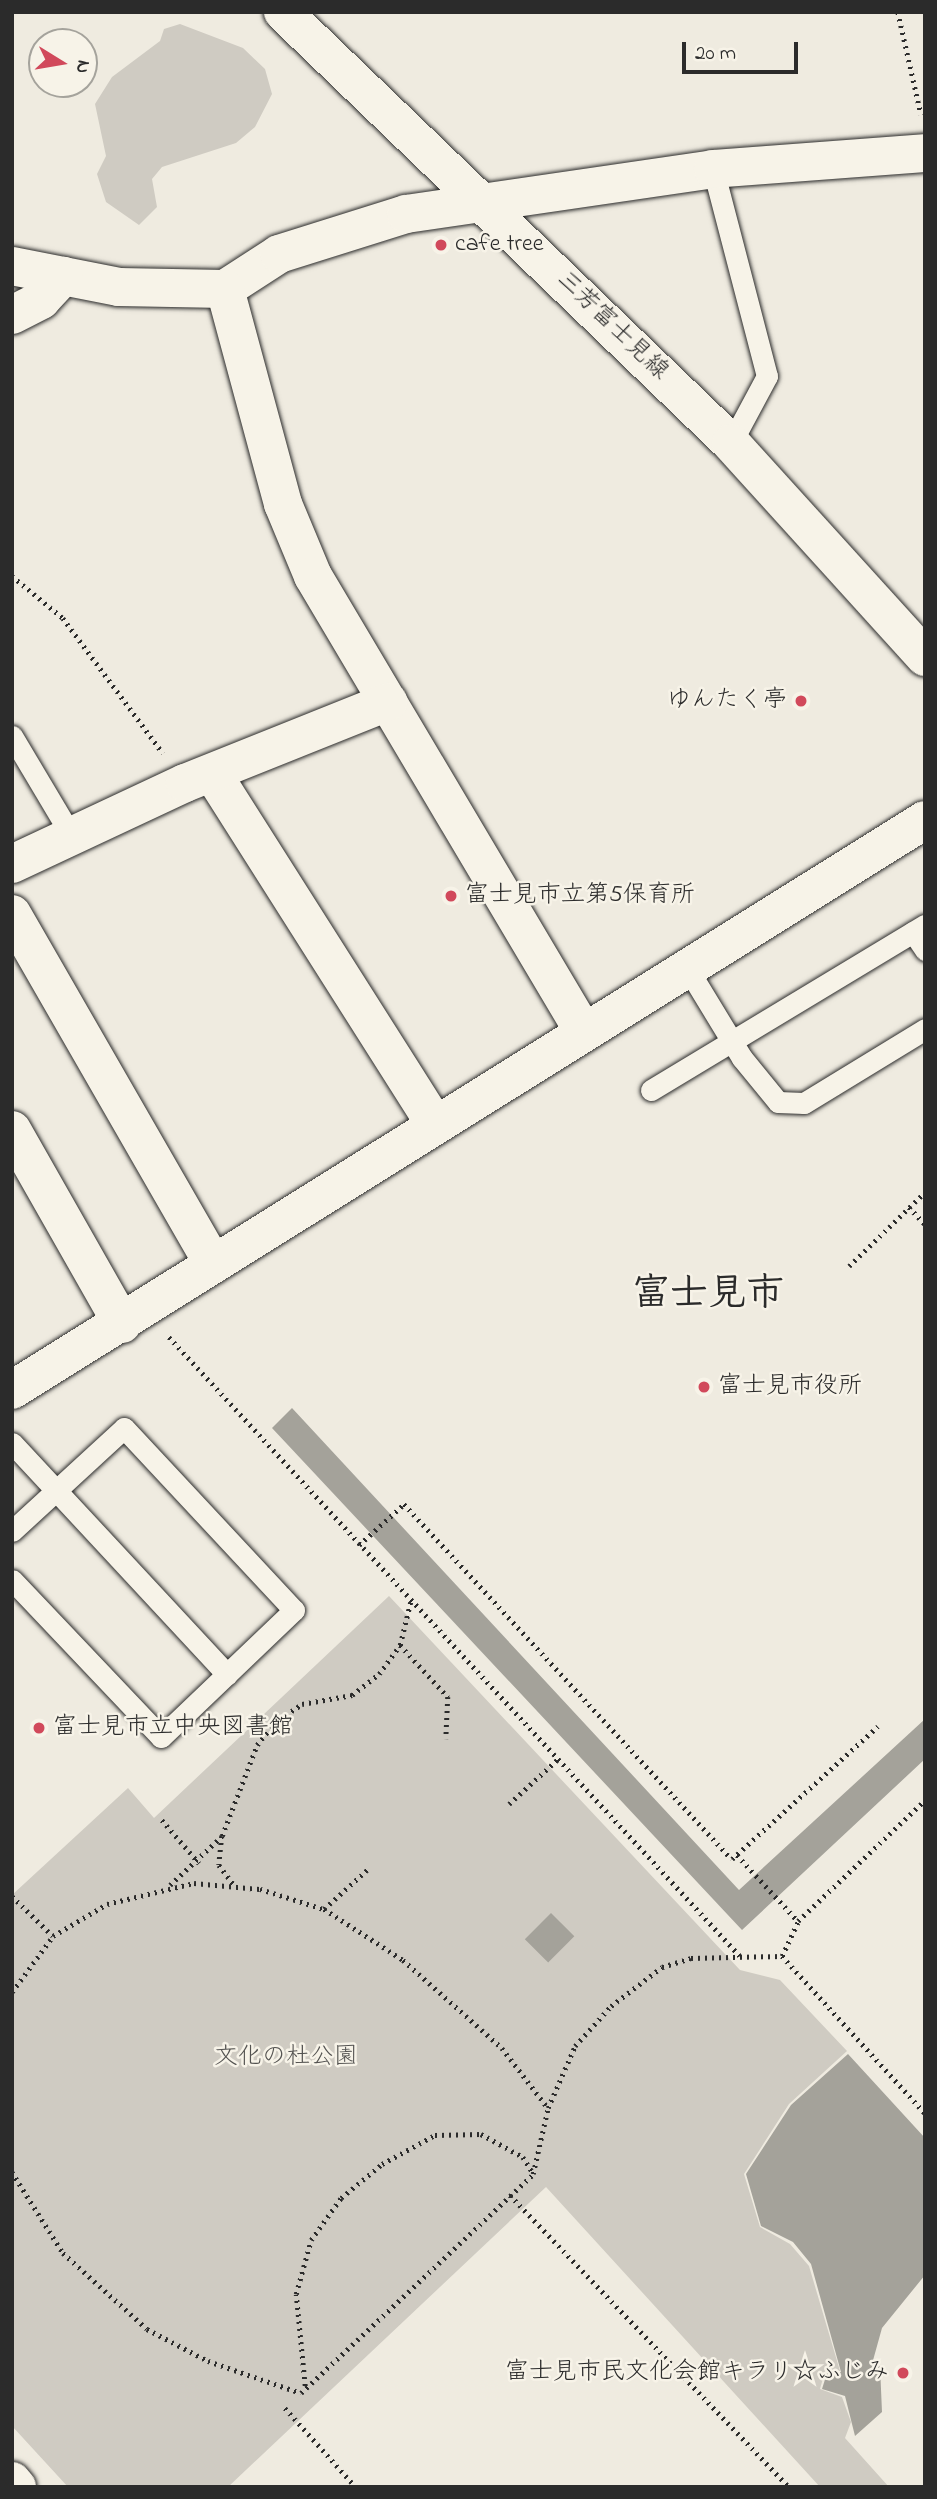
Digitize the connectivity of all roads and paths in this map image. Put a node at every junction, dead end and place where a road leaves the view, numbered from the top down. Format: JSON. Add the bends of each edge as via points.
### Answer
{"nodes":[{"id":1,"x":283,"y":12,"type":"edge"},
{"id":2,"x":898,"y":12,"type":"edge"},
{"id":3,"x":925,"y":129,"type":"edge"},
{"id":4,"x":925,"y":153,"type":"edge"},
{"id":5,"x":713,"y":169,"type":"junction"},
{"id":6,"x":488,"y":204,"type":"junction"},
{"id":7,"x":12,"y":266,"type":"edge"},
{"id":8,"x":63,"y":276,"type":"junction"},
{"id":9,"x":225,"y":289,"type":"junction"},
{"id":10,"x":12,"y":315,"type":"edge"},
{"id":11,"x":731,"y":443,"type":"junction"},
{"id":12,"x":12,"y":576,"type":"edge"},
{"id":13,"x":925,"y":657,"type":"edge"},
{"id":14,"x":388,"y":702,"type":"junction"},
{"id":15,"x":12,"y":736,"type":"edge"},
{"id":16,"x":200,"y":780,"type":"junction"},
{"id":17,"x":925,"y":820,"type":"edge"},
{"id":18,"x":71,"y":835,"type":"junction"},
{"id":19,"x":12,"y":864,"type":"edge"},
{"id":20,"x":12,"y":914,"type":"edge"},
{"id":21,"x":921,"y":936,"type":"edge"},
{"id":22,"x":685,"y":966,"type":"junction"},
{"id":23,"x":582,"y":1029,"type":"junction"},
{"id":24,"x":925,"y":1029,"type":"edge"},
{"id":25,"x":731,"y":1041,"type":"junction"},
{"id":26,"x":651,"y":1090,"type":"dead end"},
{"id":27,"x":433,"y":1123,"type":"junction"},
{"id":28,"x":13,"y":1134,"type":"edge"},
{"id":29,"x":925,"y":1192,"type":"edge"},
{"id":30,"x":909,"y":1207,"type":"junction"},
{"id":31,"x":925,"y":1224,"type":"edge"},
{"id":32,"x":213,"y":1264,"type":"junction"},
{"id":33,"x":849,"y":1266,"type":"dead end"},
{"id":34,"x":122,"y":1324,"type":"junction"},
{"id":35,"x":163,"y":1332,"type":"dead end"},
{"id":36,"x":12,"y":1390,"type":"edge"},
{"id":37,"x":12,"y":1443,"type":"edge"},
{"id":38,"x":55,"y":1492,"type":"junction"},
{"id":39,"x":12,"y":1531,"type":"edge"},
{"id":40,"x":359,"y":1545,"type":"junction"},
{"id":41,"x":12,"y":1580,"type":"edge"},
{"id":42,"x":411,"y":1600,"type":"junction"},
{"id":43,"x":400,"y":1645,"type":"junction"},
{"id":44,"x":228,"y":1674,"type":"junction"},
{"id":45,"x":878,"y":1726,"type":"dead end"},
{"id":46,"x":446,"y":1739,"type":"dead end"},
{"id":47,"x":558,"y":1759,"type":"junction"},
{"id":48,"x":925,"y":1800,"type":"edge"},
{"id":49,"x":509,"y":1804,"type":"dead end"},
{"id":50,"x":162,"y":1820,"type":"dead end"},
{"id":51,"x":222,"y":1836,"type":"junction"},
{"id":52,"x":737,"y":1855,"type":"junction"},
{"id":53,"x":199,"y":1863,"type":"junction"},
{"id":54,"x":369,"y":1869,"type":"dead end"},
{"id":55,"x":235,"y":1886,"type":"junction"},
{"id":56,"x":166,"y":1888,"type":"junction"},
{"id":57,"x":12,"y":1896,"type":"edge"},
{"id":58,"x":324,"y":1909,"type":"junction"},
{"id":59,"x":798,"y":1921,"type":"junction"},
{"id":60,"x":52,"y":1937,"type":"junction"},
{"id":61,"x":740,"y":1956,"type":"junction"},
{"id":62,"x":782,"y":1956,"type":"junction"},
{"id":63,"x":12,"y":1992,"type":"edge"},
{"id":64,"x":548,"y":2108,"type":"junction"},
{"id":65,"x":925,"y":2113,"type":"edge"},
{"id":66,"x":12,"y":2172,"type":"edge"},
{"id":67,"x":533,"y":2174,"type":"junction"},
{"id":68,"x":510,"y":2195,"type":"junction"},
{"id":69,"x":305,"y":2386,"type":"junction"},
{"id":70,"x":285,"y":2408,"type":"dead end"},
{"id":71,"x":12,"y":2481,"type":"edge"},
{"id":72,"x":17,"y":2487,"type":"edge"},
{"id":73,"x":356,"y":2487,"type":"edge"},
{"id":74,"x":789,"y":2487,"type":"edge"}],
"edges":[{"from":1,"to":6,"type":"street","name":"三芳富士見線"},
{"from":2,"to":3,"type":"path"},
{"from":4,"to":5,"type":"street"},
{"from":5,"to":6,"type":"street"},
{"from":5,"to":11,"type":"lane","via":[[768,376]]},
{"from":6,"to":9,"type":"street","via":[[406,214],[332,233],[279,254]]},
{"from":6,"to":11,"type":"street","name":"三芳富士見線"},
{"from":7,"to":8,"type":"street"},
{"from":8,"to":9,"type":"street","via":[[119,287]]},
{"from":8,"to":10,"type":"street","via":[[41,300]]},
{"from":9,"to":14,"type":"street","via":[[282,504],[313,576]]},
{"from":11,"to":13,"type":"street","name":"三芳富士見線"},
{"from":12,"to":16,"type":"path","via":[[63,618]]},
{"from":14,"to":16,"type":"street"},
{"from":14,"to":23,"type":"street"},
{"from":15,"to":18,"type":"lane"},
{"from":16,"to":18,"type":"street"},
{"from":16,"to":27,"type":"street"},
{"from":17,"to":22,"type":"street"},
{"from":18,"to":19,"type":"street"},
{"from":20,"to":32,"type":"street"},
{"from":21,"to":25,"type":"lane"},
{"from":22,"to":23,"type":"street"},
{"from":22,"to":25,"type":"lane"},
{"from":23,"to":27,"type":"street"},
{"from":24,"to":25,"type":"lane","via":[[804,1103],[790,1105],[767,1092]]},
{"from":25,"to":26,"type":"lane"},
{"from":27,"to":32,"type":"street"},
{"from":28,"to":34,"type":"street"},
{"from":29,"to":30,"type":"path"},
{"from":30,"to":31,"type":"path"},
{"from":30,"to":33,"type":"path"},
{"from":32,"to":34,"type":"street"},
{"from":34,"to":36,"type":"street"},
{"from":35,"to":40,"type":"path"},
{"from":37,"to":38,"type":"lane"},
{"from":38,"to":39,"type":"lane"},
{"from":38,"to":44,"type":"lane"},
{"from":38,"to":44,"type":"lane","via":[[124,1429],[294,1611]]},
{"from":40,"to":42,"type":"path"},
{"from":40,"to":52,"type":"path","via":[[404,1504],[732,1859]]},
{"from":41,"to":44,"type":"lane","via":[[161,1737]]},
{"from":42,"to":43,"type":"path"},
{"from":42,"to":47,"type":"path"},
{"from":43,"to":46,"type":"path","via":[[448,1697]]},
{"from":43,"to":51,"type":"path","via":[[379,1674],[352,1695],[302,1704],[274,1723],[257,1745]]},
{"from":45,"to":52,"type":"path"},
{"from":47,"to":49,"type":"path"},
{"from":47,"to":61,"type":"path"},
{"from":48,"to":59,"type":"path"},
{"from":50,"to":53,"type":"path"},
{"from":51,"to":53,"type":"path"},
{"from":51,"to":55,"type":"path","via":[[219,1865]]},
{"from":52,"to":59,"type":"path"},
{"from":53,"to":56,"type":"path"},
{"from":54,"to":58,"type":"path"},
{"from":55,"to":56,"type":"path"},
{"from":55,"to":58,"type":"path"},
{"from":56,"to":60,"type":"path","via":[[107,1905]]},
{"from":57,"to":60,"type":"path"},
{"from":58,"to":64,"type":"path","via":[[403,1960],[470,2017],[528,2075]]},
{"from":59,"to":62,"type":"path"},
{"from":60,"to":63,"type":"path"},
{"from":61,"to":62,"type":"path"},
{"from":61,"to":64,"type":"path","via":[[691,1958],[639,1984],[575,2046]]},
{"from":62,"to":65,"type":"path"},
{"from":64,"to":67,"type":"path"},
{"from":66,"to":69,"type":"path","via":[[63,2253],[147,2329],[252,2379],[301,2393]]},
{"from":67,"to":68,"type":"path"},
{"from":67,"to":69,"type":"path","via":[[523,2157],[503,2144],[460,2132],[410,2145],[341,2198],[311,2240],[296,2294]]},
{"from":68,"to":69,"type":"path"},
{"from":68,"to":74,"type":"path"},
{"from":70,"to":73,"type":"path"},
{"from":71,"to":72,"type":"street"}]}
